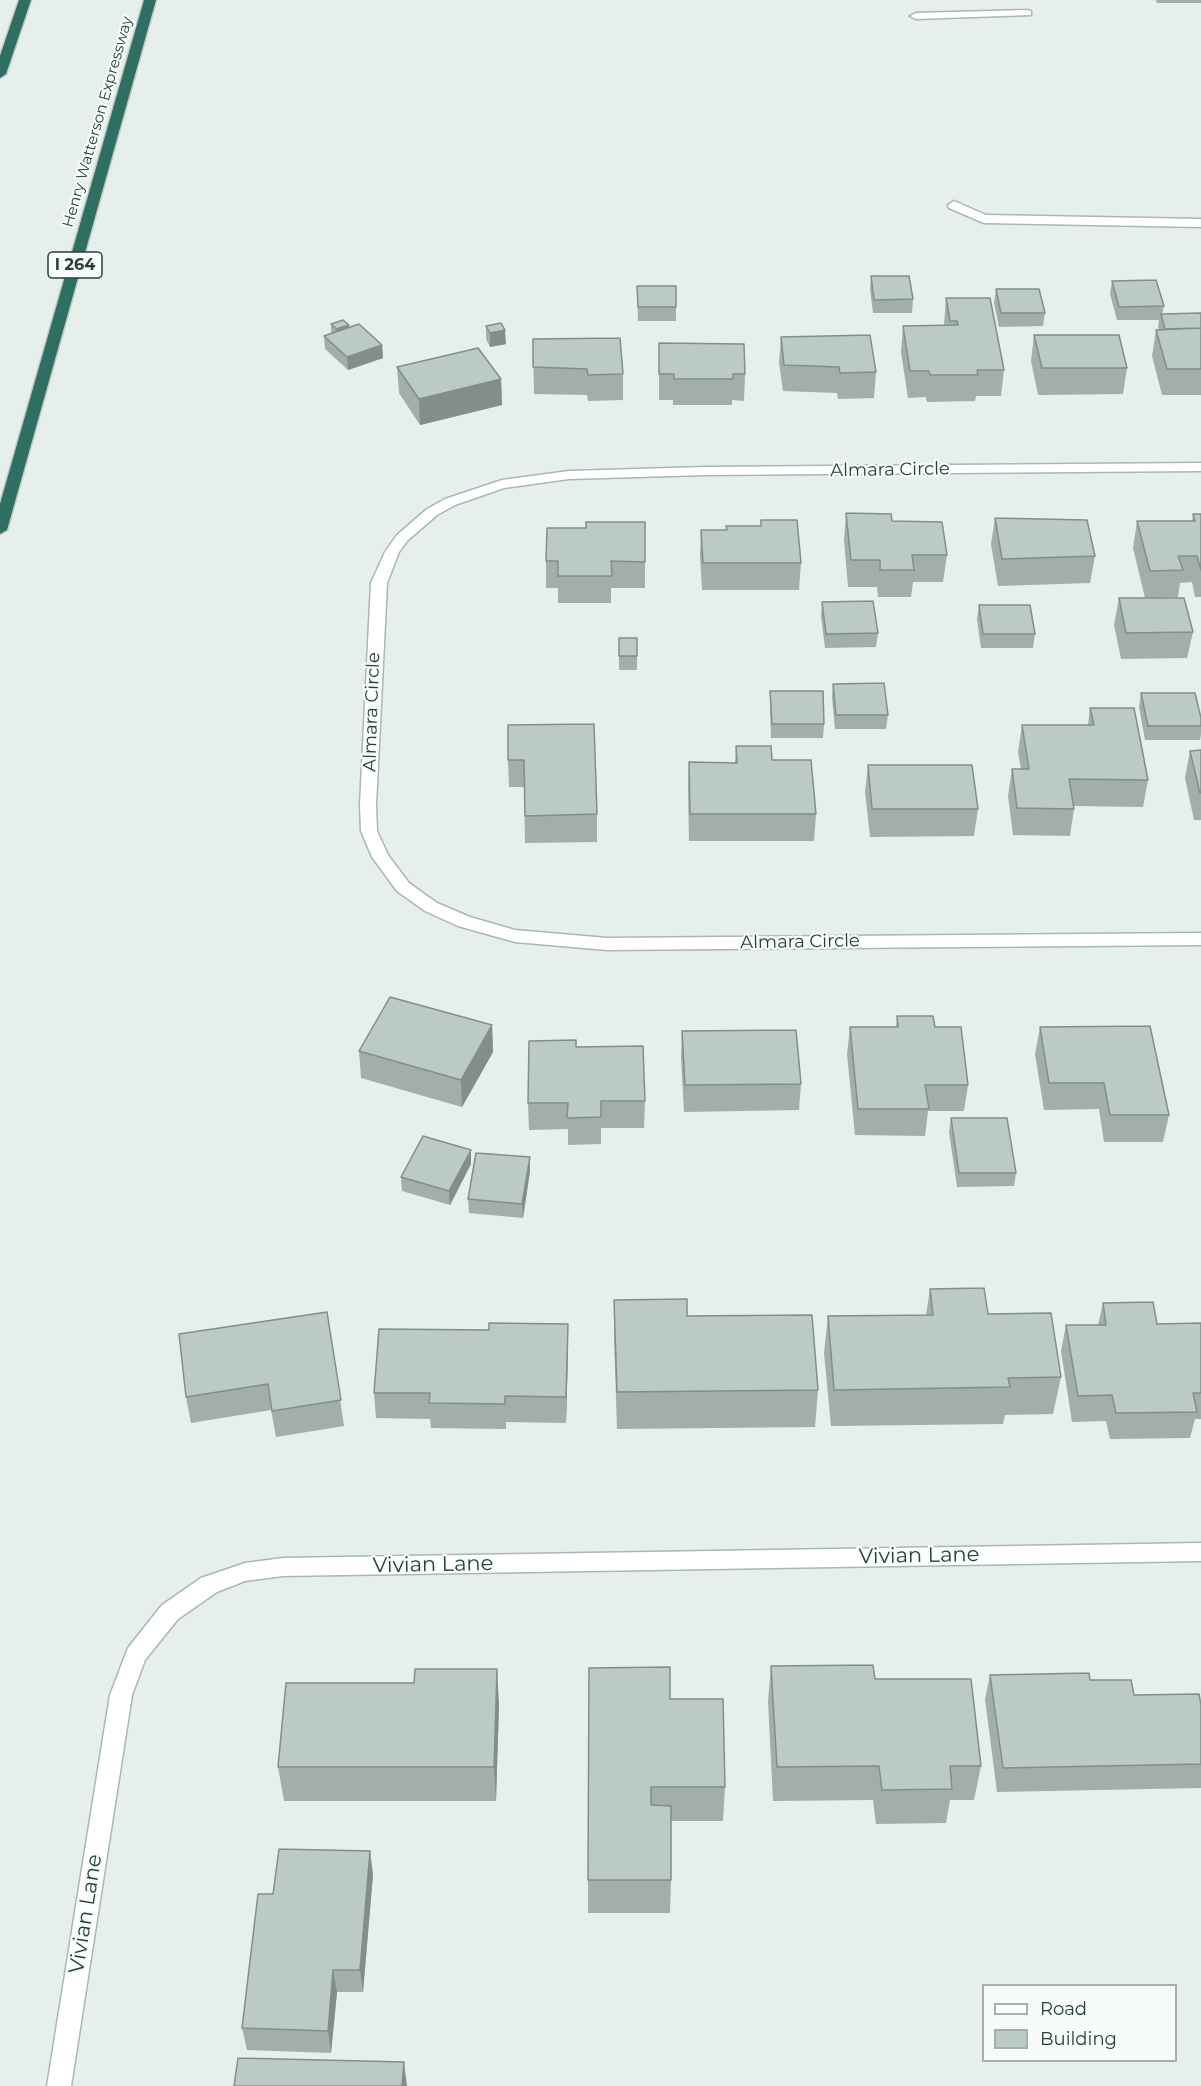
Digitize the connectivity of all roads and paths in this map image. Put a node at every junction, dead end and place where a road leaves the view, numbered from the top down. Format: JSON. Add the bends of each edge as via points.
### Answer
{"nodes":[{"id":1,"x":25,"y":0,"type":"edge"},
{"id":2,"x":150,"y":0,"type":"edge"},
{"id":3,"x":1027,"y":13,"type":"dead end"},
{"id":4,"x":916,"y":16,"type":"dead end"},
{"id":5,"x":0,"y":74,"type":"edge"},
{"id":6,"x":954,"y":205,"type":"dead end"},
{"id":7,"x":1201,"y":223,"type":"edge"},
{"id":8,"x":1201,"y":467,"type":"edge"},
{"id":9,"x":0,"y":530,"type":"edge"},
{"id":10,"x":1201,"y":939,"type":"edge"},
{"id":11,"x":1201,"y":1552,"type":"edge"},
{"id":12,"x":58,"y":2086,"type":"edge"}],
"edges":[{"from":1,"to":5,"type":"highway"},
{"from":2,"to":9,"type":"highway","name":"Henry Watterson Expressway","number":"I 264"},
{"from":3,"to":4,"type":"street"},
{"from":6,"to":7,"type":"street","via":[[984,219]]},
{"from":8,"to":10,"type":"street","name":"Almara Circle","via":[[569,475],[502,484],[450,502],[402,538],[379,583],[368,805],[369,831],[380,857],[403,887],[431,907],[464,922],[515,936],[608,944]]},
{"from":11,"to":12,"type":"street","name":"Vivian Lane","via":[[283,1567],[245,1572],[209,1585],[170,1612],[136,1655],[121,1695]]}]}
